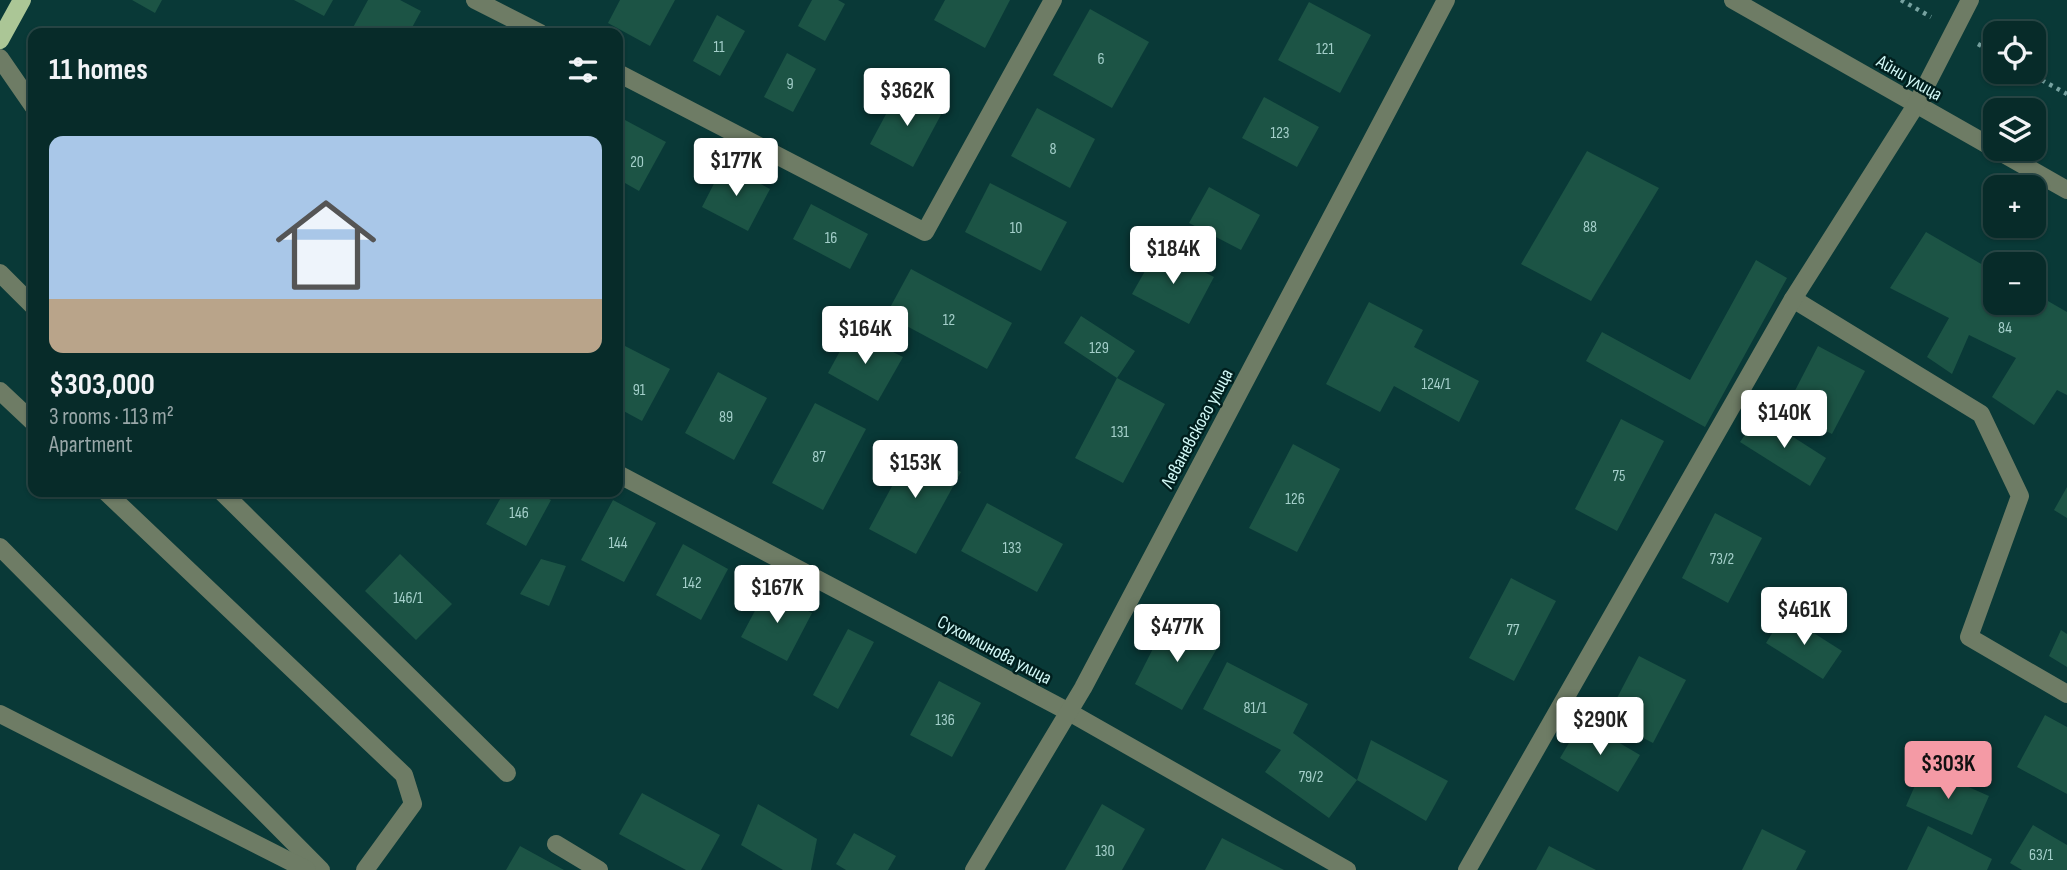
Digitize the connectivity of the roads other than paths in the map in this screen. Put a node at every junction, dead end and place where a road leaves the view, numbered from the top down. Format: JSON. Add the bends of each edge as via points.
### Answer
{"nodes":[{"id":1,"x":22,"y":0,"type":"edge"},
{"id":2,"x":475,"y":0,"type":"edge"},
{"id":3,"x":1053,"y":0,"type":"edge"},
{"id":4,"x":1446,"y":0,"type":"edge"},
{"id":5,"x":1733,"y":0,"type":"edge"},
{"id":6,"x":1970,"y":0,"type":"edge"},
{"id":7,"x":530,"y":28,"type":"edge"},
{"id":8,"x":0,"y":40,"type":"edge"},
{"id":9,"x":0,"y":58,"type":"edge"},
{"id":10,"x":623,"y":76,"type":"edge"},
{"id":11,"x":28,"y":99,"type":"edge"},
{"id":12,"x":1916,"y":105,"type":"junction"},
{"id":13,"x":2067,"y":190,"type":"edge"},
{"id":14,"x":0,"y":273,"type":"edge"},
{"id":15,"x":1793,"y":299,"type":"junction"},
{"id":16,"x":28,"y":301,"type":"edge"},
{"id":17,"x":0,"y":391,"type":"edge"},
{"id":18,"x":28,"y":417,"type":"edge"},
{"id":19,"x":623,"y":477,"type":"edge"},
{"id":20,"x":111,"y":497,"type":"edge"},
{"id":21,"x":227,"y":497,"type":"edge"},
{"id":22,"x":0,"y":547,"type":"edge"},
{"id":23,"x":2067,"y":694,"type":"edge"},
{"id":24,"x":1069,"y":712,"type":"junction"},
{"id":25,"x":0,"y":715,"type":"edge"},
{"id":26,"x":507,"y":773,"type":"dead end"},
{"id":27,"x":556,"y":844,"type":"dead end"},
{"id":28,"x":307,"y":870,"type":"edge"},
{"id":29,"x":321,"y":870,"type":"edge"},
{"id":30,"x":365,"y":870,"type":"edge"},
{"id":31,"x":599,"y":870,"type":"edge"},
{"id":32,"x":974,"y":870,"type":"edge"},
{"id":33,"x":1347,"y":870,"type":"edge"},
{"id":34,"x":1467,"y":870,"type":"edge"}],
"edges":[{"from":1,"to":8,"type":"main road"},
{"from":2,"to":7,"type":"street"},
{"from":3,"to":10,"type":"street","via":[[925,232]]},
{"from":4,"to":24,"type":"street","name":"Леваневского улица"},
{"from":5,"to":12,"type":"street","name":"Айни улица"},
{"from":6,"to":12,"type":"street"},
{"from":9,"to":11,"type":"street"},
{"from":12,"to":13,"type":"street","name":"Айни улица"},
{"from":12,"to":15,"type":"street"},
{"from":14,"to":16,"type":"street"},
{"from":15,"to":23,"type":"street","via":[[1981,414],[2020,496],[1969,637]]},
{"from":15,"to":34,"type":"street"},
{"from":17,"to":18,"type":"street"},
{"from":19,"to":24,"type":"street","name":"Сухомлинова улица"},
{"from":20,"to":30,"type":"street","via":[[404,775],[412,804]]},
{"from":21,"to":26,"type":"street"},
{"from":22,"to":29,"type":"street"},
{"from":24,"to":32,"type":"street","name":"Леваневского улица"},
{"from":24,"to":33,"type":"street","name":"Сухомлинова улица"},
{"from":25,"to":28,"type":"street"},
{"from":27,"to":31,"type":"street"}]}
